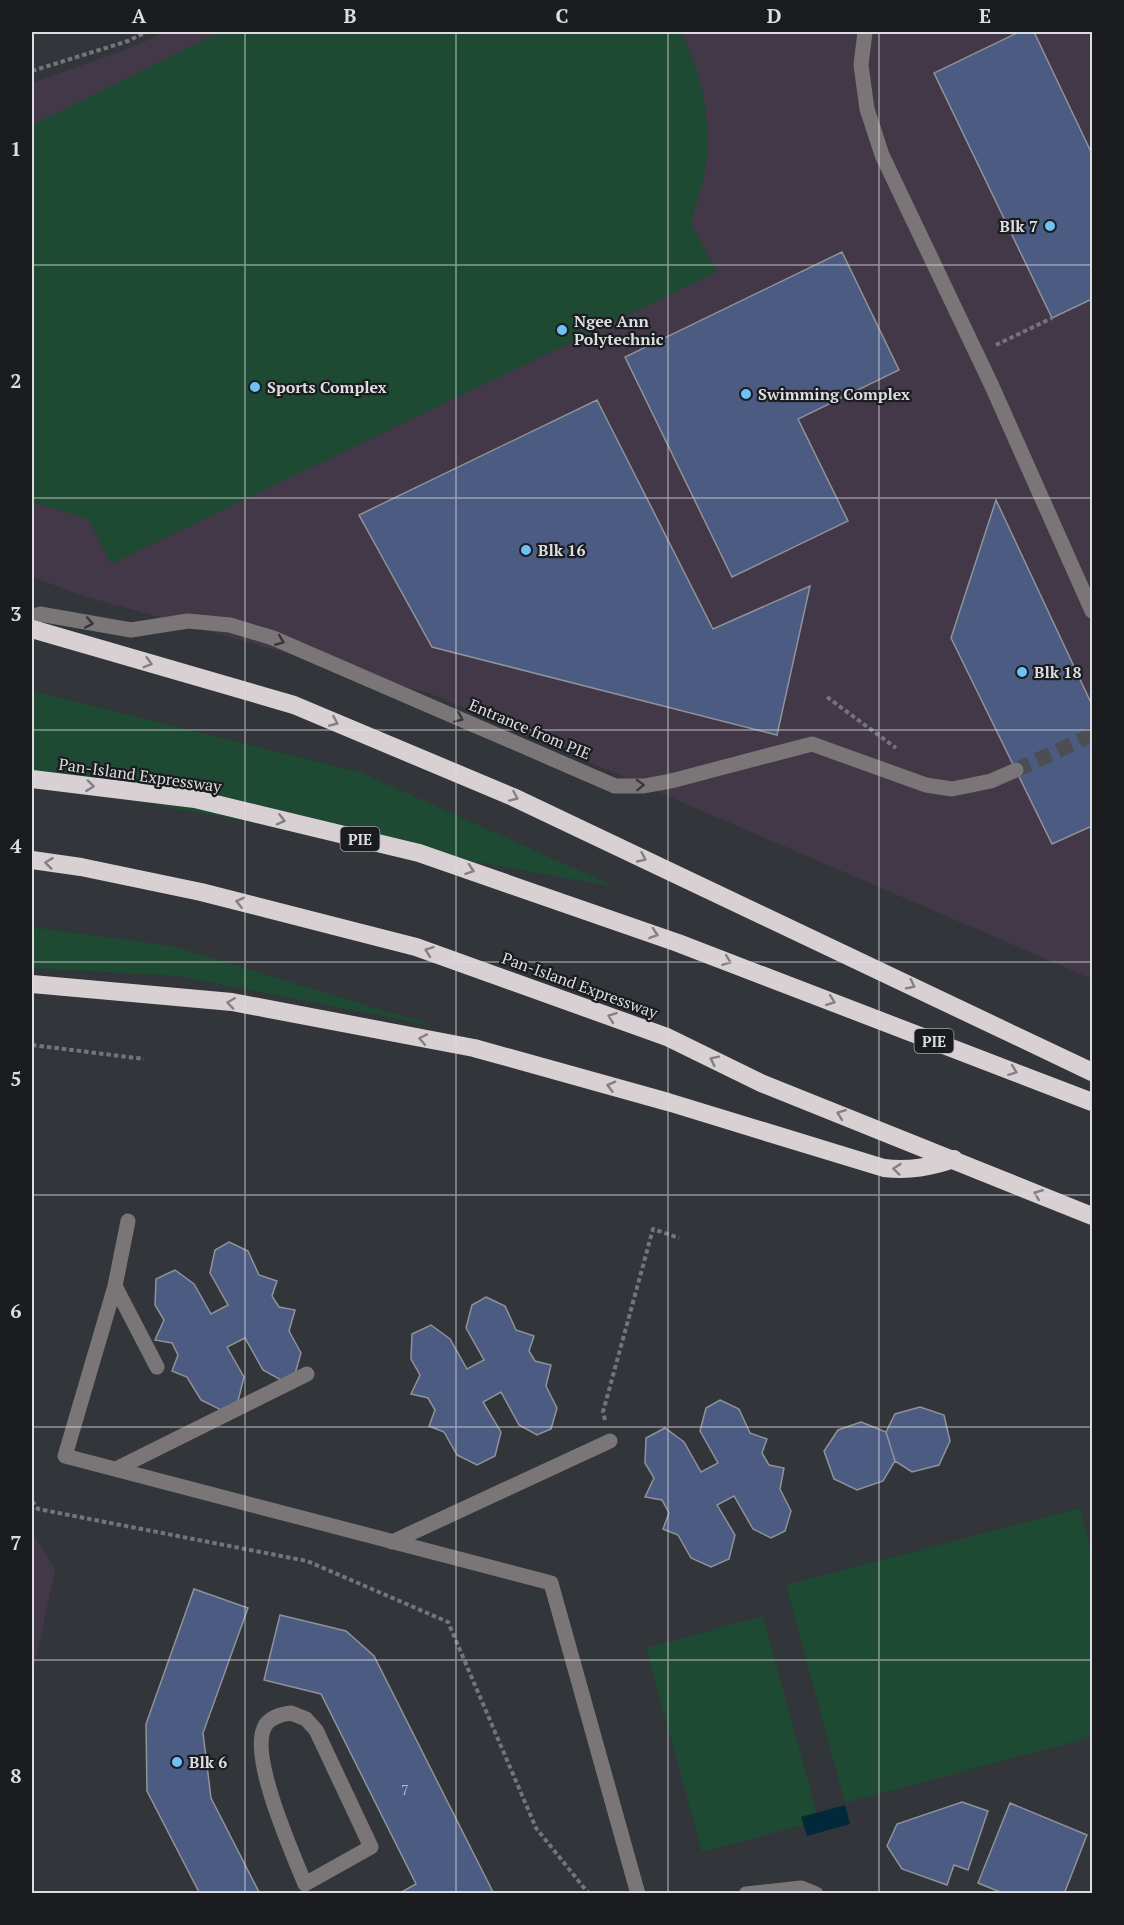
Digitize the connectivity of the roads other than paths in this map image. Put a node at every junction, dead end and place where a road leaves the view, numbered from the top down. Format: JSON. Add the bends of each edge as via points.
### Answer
{"nodes":[{"id":1,"x":865,"y":32,"type":"edge"},
{"id":2,"x":1092,"y":610,"type":"edge"},
{"id":3,"x":32,"y":617,"type":"edge"},
{"id":4,"x":32,"y":629,"type":"edge"},
{"id":5,"x":1016,"y":770,"type":"tunnel mouth"},
{"id":6,"x":32,"y":779,"type":"edge"},
{"id":7,"x":32,"y":860,"type":"edge"},
{"id":8,"x":32,"y":984,"type":"edge"},
{"id":9,"x":1092,"y":1072,"type":"edge"},
{"id":10,"x":1092,"y":1102,"type":"edge"},
{"id":11,"x":954,"y":1159,"type":"junction"},
{"id":12,"x":1092,"y":1216,"type":"edge"},
{"id":13,"x":128,"y":1221,"type":"dead end"},
{"id":14,"x":115,"y":1286,"type":"junction"},
{"id":15,"x":157,"y":1367,"type":"dead end"},
{"id":16,"x":307,"y":1374,"type":"dead end"},
{"id":17,"x":610,"y":1441,"type":"road end"},
{"id":18,"x":116,"y":1469,"type":"junction"},
{"id":19,"x":392,"y":1542,"type":"junction"},
{"id":20,"x":305,"y":1884,"type":"joint"},
{"id":21,"x":638,"y":1893,"type":"edge"},
{"id":22,"x":746,"y":1893,"type":"edge"},
{"id":23,"x":816,"y":1893,"type":"edge"}],
"edges":[{"from":1,"to":2,"type":"street","via":[[861,65],[867,109],[882,155]]},
{"from":3,"to":5,"type":"street","name":"Entrance from PIE","one_way":true,"via":[[40,614],[131,630],[188,621],[230,626],[273,638],[615,786],[671,781],[812,744],[926,785],[952,789],[990,782]]},
{"from":4,"to":9,"type":"highway","one_way":true,"via":[[294,705],[502,792]]},
{"from":6,"to":10,"type":"highway","name":"Pan-Island Expressway","number":"PIE","one_way":true,"via":[[195,799],[419,853],[689,947]]},
{"from":11,"to":7,"type":"highway","name":"Pan-Island Expressway","one_way":true,"via":[[761,1083],[667,1037],[416,947],[201,892]]},
{"from":11,"to":8,"type":"highway","one_way":true,"via":[[929,1167],[884,1168],[474,1048],[232,1002]]},
{"from":12,"to":11,"type":"highway","name":"Pan-Island Expressway","one_way":true},
{"from":13,"to":14,"type":"street"},
{"from":14,"to":15,"type":"street"},
{"from":14,"to":18,"type":"street","via":[[65,1456]]},
{"from":16,"to":18,"type":"street"},
{"from":17,"to":19,"type":"street"},
{"from":18,"to":19,"type":"street"},
{"from":19,"to":21,"type":"street","via":[[551,1583]]},
{"from":20,"to":20,"type":"street","via":[[279,1821],[261,1753],[265,1725],[279,1714],[291,1713],[306,1719],[316,1730],[371,1847]]},
{"from":22,"to":23,"type":"street","via":[[801,1888]]}]}
